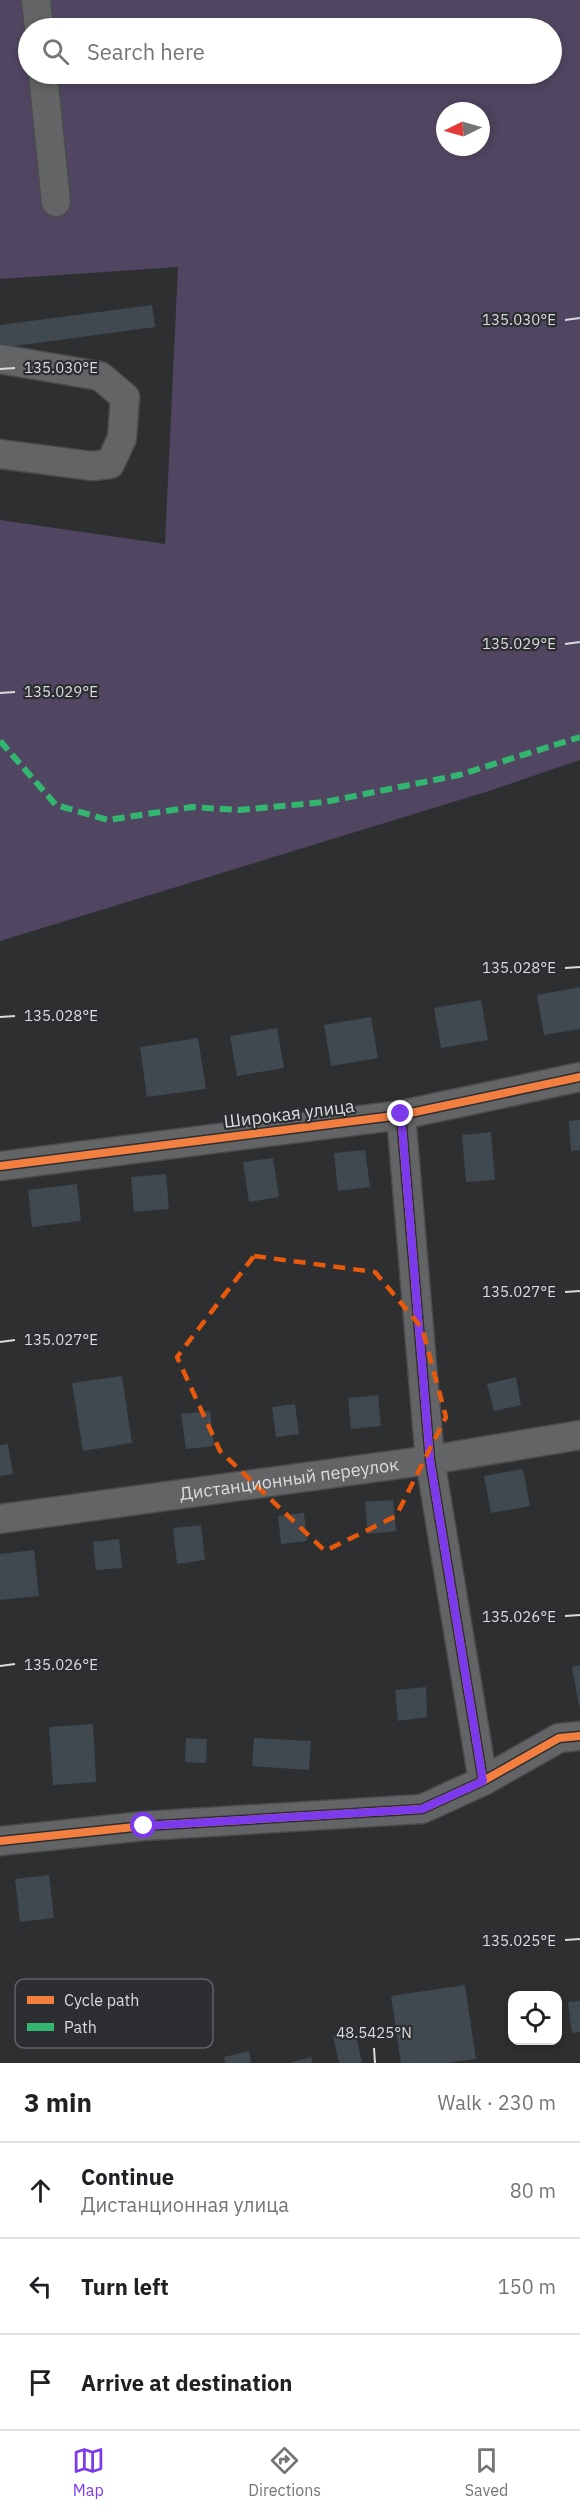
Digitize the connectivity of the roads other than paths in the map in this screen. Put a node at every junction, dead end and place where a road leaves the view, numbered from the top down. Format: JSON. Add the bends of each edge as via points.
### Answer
{"nodes":[{"id":1,"x":36,"y":0,"type":"edge"},
{"id":2,"x":38,"y":18,"type":"edge"},
{"id":3,"x":44,"y":84,"type":"edge"},
{"id":4,"x":56,"y":202,"type":"dead end"},
{"id":5,"x":0,"y":359,"type":"edge"},
{"id":6,"x":0,"y":454,"type":"edge"},
{"id":7,"x":580,"y":1077,"type":"edge"},
{"id":8,"x":401,"y":1114,"type":"junction"},
{"id":9,"x":0,"y":1166,"type":"edge"},
{"id":10,"x":580,"y":1435,"type":"edge"},
{"id":11,"x":430,"y":1460,"type":"junction"},
{"id":12,"x":0,"y":1519,"type":"edge"},
{"id":13,"x":580,"y":1736,"type":"edge"},
{"id":14,"x":483,"y":1781,"type":"junction"},
{"id":15,"x":0,"y":1841,"type":"edge"}],
"edges":[{"from":1,"to":2,"type":"street"},
{"from":3,"to":4,"type":"street"},
{"from":5,"to":6,"type":"street","via":[[100,376],[125,397],[122,438],[110,464],[92,466]]},
{"from":7,"to":8,"type":"street","name":"Широкая улица"},
{"from":8,"to":9,"type":"street","name":"Широкая улица"},
{"from":8,"to":11,"type":"street"},
{"from":10,"to":11,"type":"street","name":"Дистанционный переулок"},
{"from":11,"to":12,"type":"street","name":"Дистанционный переулок"},
{"from":11,"to":14,"type":"street"},
{"from":13,"to":14,"type":"street","via":[[559,1738]]},
{"from":14,"to":15,"type":"street","via":[[422,1809],[144,1826]]}]}
